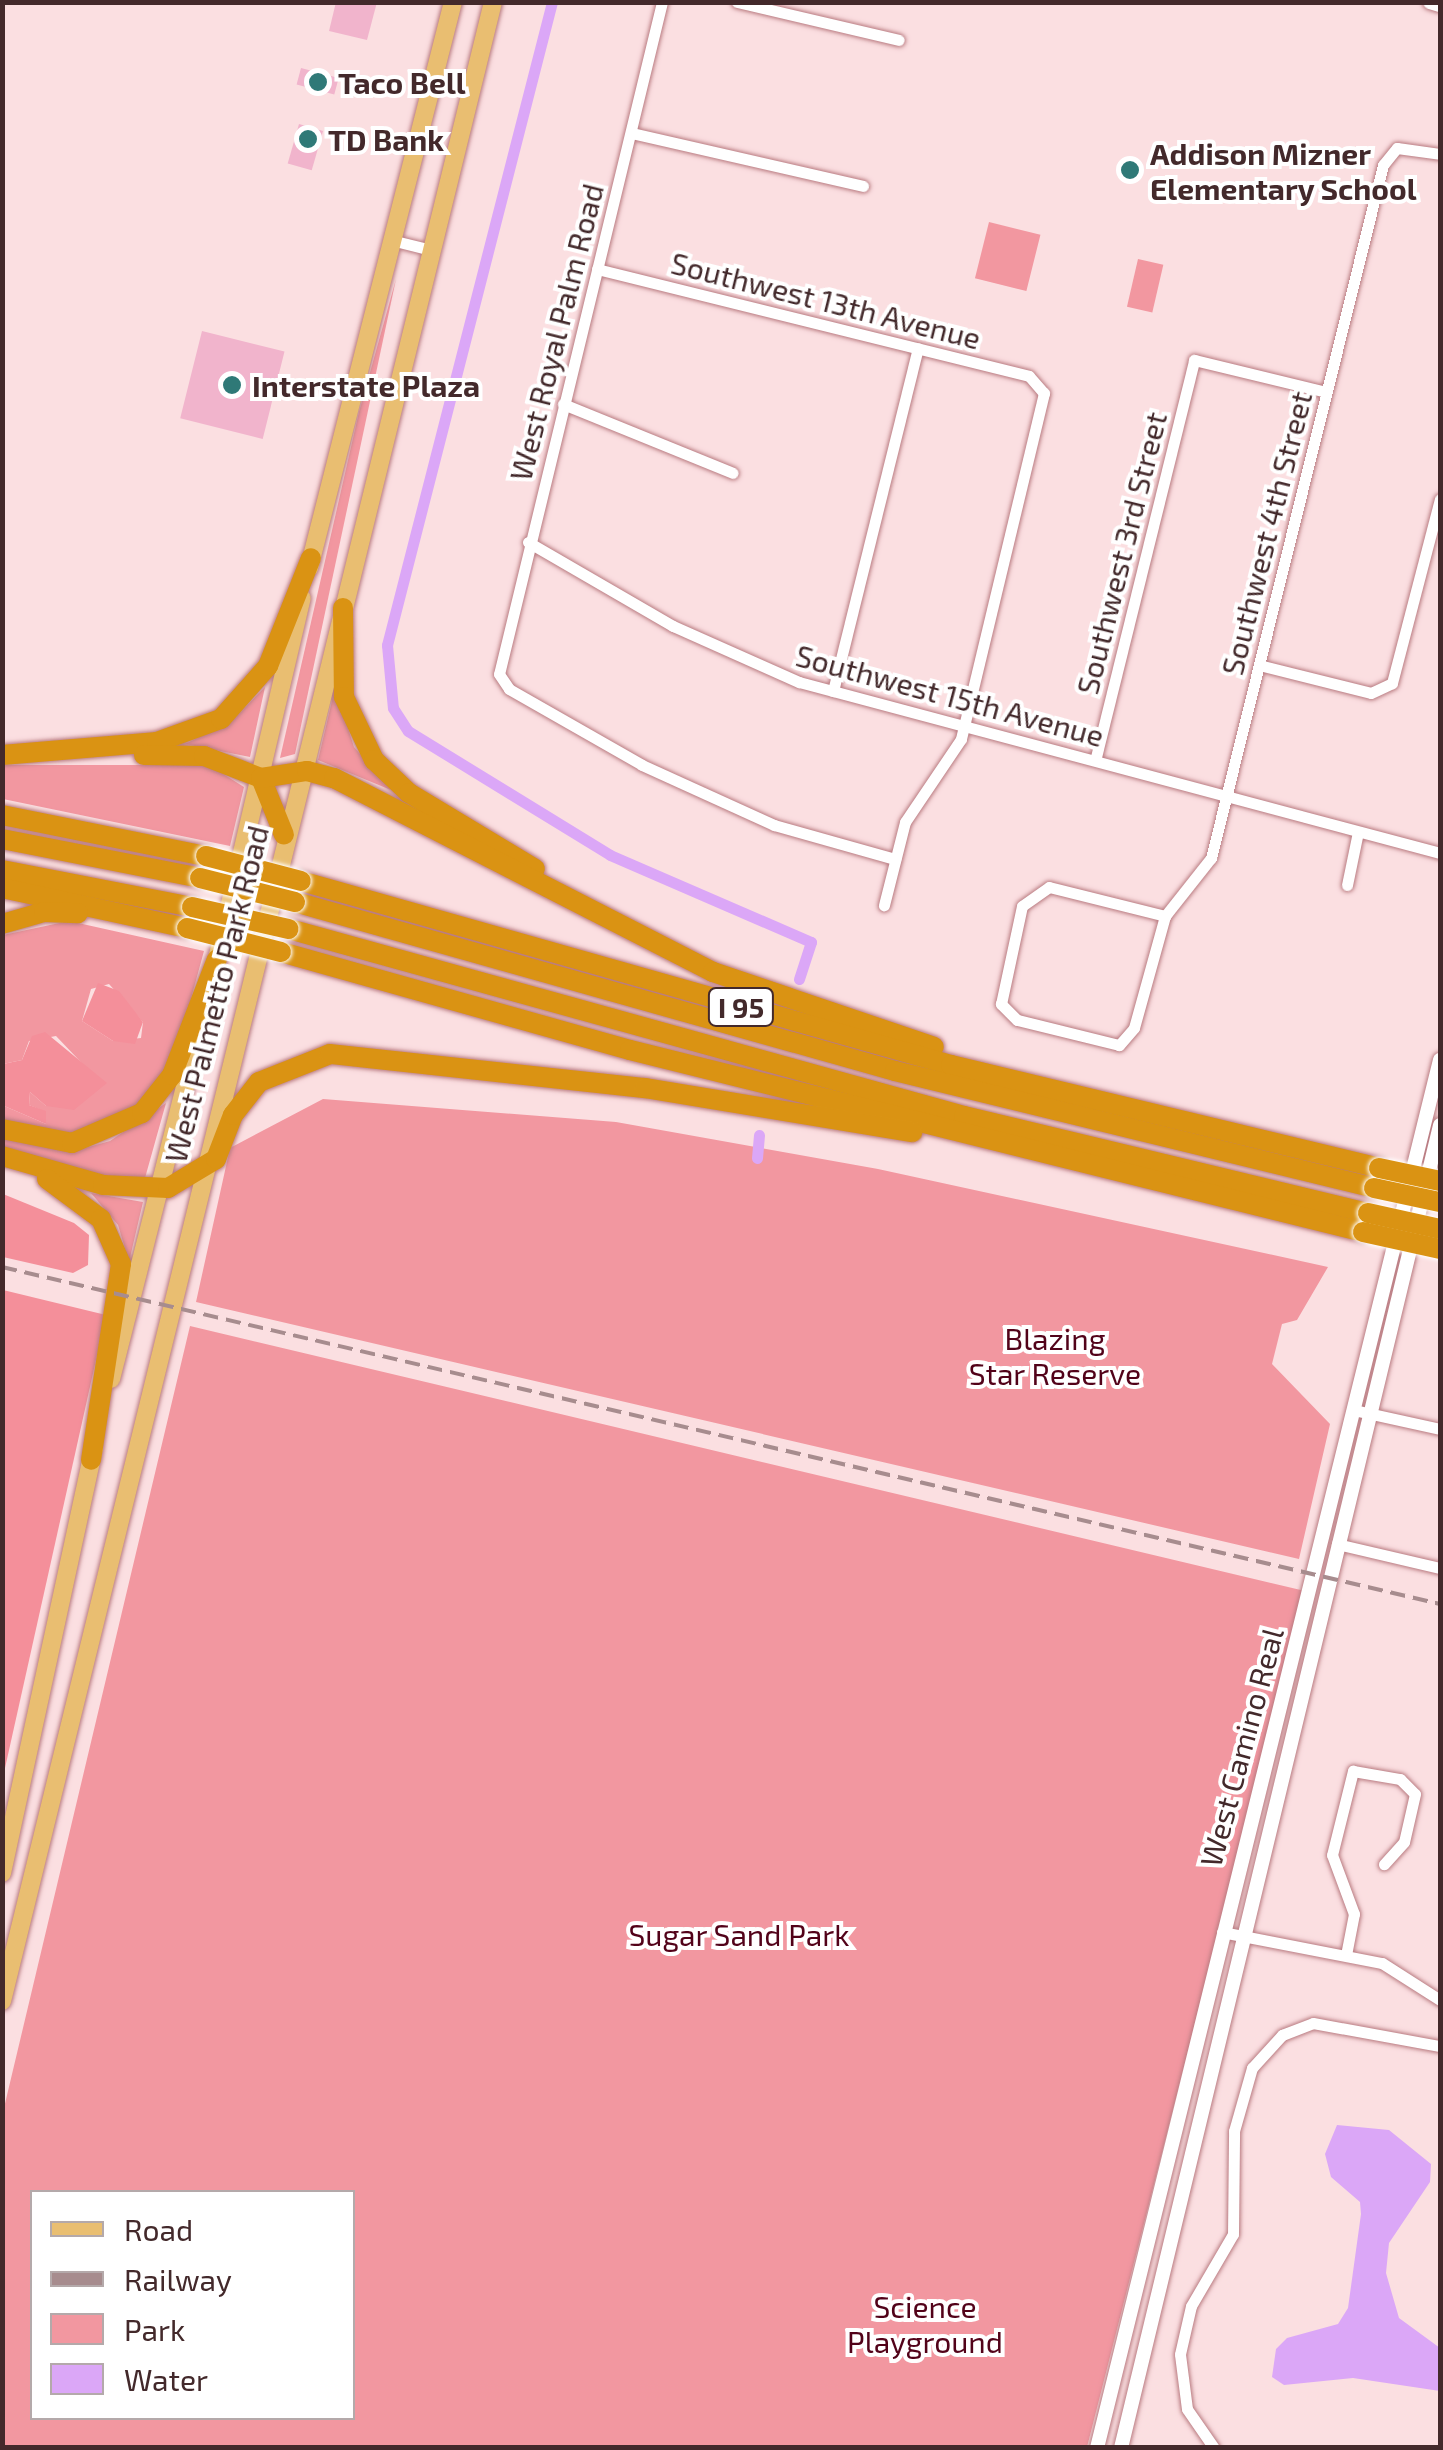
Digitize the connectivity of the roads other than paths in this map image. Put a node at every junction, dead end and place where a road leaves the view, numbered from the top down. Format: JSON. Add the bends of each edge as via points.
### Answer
{"nodes":[{"id":1,"x":453,"y":2,"type":"edge"},
{"id":2,"x":493,"y":2,"type":"edge"},
{"id":3,"x":662,"y":2,"type":"edge"},
{"id":4,"x":736,"y":2,"type":"edge"},
{"id":5,"x":899,"y":40,"type":"dead end"},
{"id":6,"x":632,"y":133,"type":"junction"},
{"id":7,"x":1440,"y":154,"type":"edge"},
{"id":8,"x":863,"y":186,"type":"dead end"},
{"id":9,"x":391,"y":240,"type":"junction"},
{"id":10,"x":431,"y":250,"type":"junction"},
{"id":11,"x":597,"y":268,"type":"junction"},
{"id":12,"x":918,"y":348,"type":"junction"},
{"id":13,"x":1326,"y":392,"type":"junction"},
{"id":14,"x":563,"y":404,"type":"junction"},
{"id":15,"x":733,"y":473,"type":"dead end"},
{"id":16,"x":1440,"y":500,"type":"edge"},
{"id":17,"x":528,"y":542,"type":"junction"},
{"id":18,"x":311,"y":558,"type":"junction"},
{"id":19,"x":342,"y":608,"type":"junction"},
{"id":20,"x":1259,"y":665,"type":"junction"},
{"id":21,"x":833,"y":692,"type":"junction"},
{"id":22,"x":965,"y":724,"type":"junction"},
{"id":23,"x":2,"y":756,"type":"edge"},
{"id":24,"x":1096,"y":757,"type":"junction"},
{"id":25,"x":300,"y":771,"type":"junction"},
{"id":26,"x":261,"y":778,"type":"junction"},
{"id":27,"x":1226,"y":799,"type":"junction"},
{"id":28,"x":2,"y":815,"type":"edge"},
{"id":29,"x":1358,"y":832,"type":"junction"},
{"id":30,"x":284,"y":835,"type":"junction"},
{"id":31,"x":2,"y":839,"type":"edge"},
{"id":32,"x":1440,"y":853,"type":"edge"},
{"id":33,"x":895,"y":859,"type":"junction"},
{"id":34,"x":203,"y":868,"type":"junction"},
{"id":35,"x":2,"y":870,"type":"edge"},
{"id":36,"x":1346,"y":885,"type":"dead end"},
{"id":37,"x":2,"y":888,"type":"edge"},
{"id":38,"x":28,"y":892,"type":"junction"},
{"id":39,"x":166,"y":900,"type":"junction"},
{"id":40,"x":884,"y":905,"type":"dead end"},
{"id":41,"x":1164,"y":916,"type":"junction"},
{"id":42,"x":610,"y":922,"type":"junction"},
{"id":43,"x":2,"y":924,"type":"edge"},
{"id":44,"x":187,"y":928,"type":"junction"},
{"id":45,"x":217,"y":960,"type":"junction"},
{"id":46,"x":1440,"y":1060,"type":"edge"},
{"id":47,"x":1185,"y":1122,"type":"junction"},
{"id":48,"x":1440,"y":1126,"type":"edge"},
{"id":49,"x":2,"y":1129,"type":"edge"},
{"id":50,"x":959,"y":1134,"type":"junction"},
{"id":51,"x":4,"y":1157,"type":"edge"},
{"id":52,"x":200,"y":1172,"type":"junction"},
{"id":53,"x":1377,"y":1178,"type":"junction"},
{"id":54,"x":1440,"y":1182,"type":"edge"},
{"id":55,"x":160,"y":1190,"type":"junction"},
{"id":56,"x":1440,"y":1202,"type":"edge"},
{"id":57,"x":1366,"y":1223,"type":"junction"},
{"id":58,"x":1440,"y":1229,"type":"edge"},
{"id":59,"x":1440,"y":1249,"type":"edge"},
{"id":60,"x":1361,"y":1411,"type":"junction"},
{"id":61,"x":1440,"y":1430,"type":"edge"},
{"id":62,"x":91,"y":1460,"type":"junction"},
{"id":63,"x":1337,"y":1544,"type":"junction"},
{"id":64,"x":1440,"y":1568,"type":"edge"},
{"id":65,"x":1384,"y":1864,"type":"dead end"},
{"id":66,"x":2,"y":1873,"type":"edge"},
{"id":67,"x":1222,"y":1932,"type":"junction"},
{"id":68,"x":1244,"y":1937,"type":"junction"},
{"id":69,"x":9,"y":1948,"type":"edge"},
{"id":70,"x":1346,"y":1955,"type":"junction"},
{"id":71,"x":1440,"y":2000,"type":"edge"},
{"id":72,"x":2,"y":2001,"type":"edge"},
{"id":73,"x":1440,"y":2046,"type":"edge"},
{"id":74,"x":1097,"y":2448,"type":"edge"},
{"id":75,"x":1120,"y":2448,"type":"edge"},
{"id":76,"x":1214,"y":2448,"type":"edge"}],
"edges":[{"from":1,"to":9,"type":"main road","name":"West Palmetto Park Road"},
{"from":2,"to":10,"type":"main road","name":"West Palmetto Park Road"},
{"from":3,"to":6,"type":"street","name":"West Royal Palm Road"},
{"from":4,"to":5,"type":"street"},
{"from":6,"to":8,"type":"street"},
{"from":6,"to":11,"type":"street","name":"West Royal Palm Road"},
{"from":7,"to":13,"type":"street","name":"Southwest 4th Street","via":[[1394,151],[1383,165]]},
{"from":9,"to":10,"type":"street"},
{"from":9,"to":18,"type":"main road","name":"West Palmetto Park Road"},
{"from":10,"to":19,"type":"main road","name":"West Palmetto Park Road"},
{"from":11,"to":12,"type":"street","name":"Southwest 13th Avenue"},
{"from":11,"to":14,"type":"street","name":"West Royal Palm Road"},
{"from":12,"to":21,"type":"street"},
{"from":12,"to":22,"type":"street","name":"Southwest 13th Avenue","via":[[1028,376],[1040,386],[1044,405]]},
{"from":13,"to":20,"type":"street","name":"Southwest 4th Street"},
{"from":13,"to":24,"type":"street","name":"Southwest 3rd Street","via":[[1194,360]]},
{"from":14,"to":15,"type":"street"},
{"from":14,"to":17,"type":"street","name":"West Royal Palm Road"},
{"from":16,"to":20,"type":"street","via":[[1392,683],[1371,692]]},
{"from":17,"to":21,"type":"street","name":"Southwest 15th Avenue","via":[[707,643]]},
{"from":17,"to":33,"type":"street","name":"West Royal Palm Road","via":[[499,674],[510,688],[642,765],[804,836]]},
{"from":18,"to":23,"type":"highway","via":[[268,666],[221,719],[157,742]]},
{"from":18,"to":26,"type":"main road","name":"West Palmetto Park Road"},
{"from":19,"to":25,"type":"main road","name":"West Palmetto Park Road"},
{"from":19,"to":42,"type":"highway","via":[[344,697],[382,770]]},
{"from":20,"to":27,"type":"street","name":"Southwest 4th Street"},
{"from":21,"to":22,"type":"street","name":"Southwest 15th Avenue"},
{"from":22,"to":24,"type":"street","name":"Southwest 15th Avenue"},
{"from":22,"to":33,"type":"street","via":[[952,760],[910,811]]},
{"from":23,"to":26,"type":"highway","via":[[192,754]]},
{"from":24,"to":27,"type":"street","name":"Southwest 15th Avenue"},
{"from":25,"to":26,"type":"highway"},
{"from":25,"to":30,"type":"main road","name":"West Palmetto Park Road"},
{"from":25,"to":42,"type":"highway","via":[[349,784]]},
{"from":26,"to":30,"type":"highway"},
{"from":26,"to":45,"type":"main road","name":"West Palmetto Park Road"},
{"from":27,"to":29,"type":"street","name":"Southwest 15th Avenue"},
{"from":27,"to":41,"type":"street","name":"Southwest 4th Street","via":[[1207,869]]},
{"from":28,"to":34,"type":"highway","number":"I 95","via":[[75,828]]},
{"from":29,"to":32,"type":"street","name":"Southwest 15th Avenue"},
{"from":29,"to":36,"type":"street"},
{"from":30,"to":52,"type":"main road","name":"West Palmetto Park Road"},
{"from":31,"to":34,"type":"highway"},
{"from":33,"to":40,"type":"street"},
{"from":34,"to":47,"type":"highway","number":"I 95","bridge":true,"via":[[301,881],[877,1046]]},
{"from":34,"to":53,"type":"highway","bridge":true,"via":[[296,902],[895,1071]]},
{"from":35,"to":39,"type":"highway"},
{"from":37,"to":38,"type":"highway","number":"I 95"},
{"from":38,"to":39,"type":"highway"},
{"from":38,"to":44,"type":"highway","number":"I 95"},
{"from":39,"to":57,"type":"highway","bridge":true},
{"from":41,"to":41,"type":"street","via":[[1037,889],[1022,906],[1002,1004],[1017,1020],[1119,1045],[1134,1028]]},
{"from":42,"to":47,"type":"highway","via":[[780,998]]},
{"from":43,"to":44,"type":"highway","via":[[55,911]]},
{"from":44,"to":50,"type":"highway","number":"I 95","bridge":true},
{"from":45,"to":49,"type":"highway","via":[[172,1075],[142,1113],[72,1143]]},
{"from":45,"to":55,"type":"main road","name":"West Palmetto Park Road"},
{"from":46,"to":60,"type":"street","name":"West Camino Real"},
{"from":47,"to":53,"type":"highway","number":"I 95"},
{"from":48,"to":60,"type":"street","name":"West Camino Real"},
{"from":50,"to":52,"type":"highway","via":[[876,1130],[592,1080],[330,1054],[277,1070],[250,1090],[216,1159]]},
{"from":50,"to":57,"type":"highway","number":"I 95"},
{"from":51,"to":55,"type":"highway","via":[[103,1186]]},
{"from":51,"to":62,"type":"highway","via":[[83,1200],[118,1252],[122,1283],[95,1398]]},
{"from":52,"to":55,"type":"highway"},
{"from":52,"to":69,"type":"main road","name":"West Palmetto Park Road"},
{"from":53,"to":54,"type":"highway","number":"I 95","bridge":true},
{"from":53,"to":56,"type":"highway","bridge":true},
{"from":55,"to":62,"type":"main road","name":"West Palmetto Park Road"},
{"from":57,"to":58,"type":"highway","bridge":true},
{"from":57,"to":59,"type":"highway","number":"I 95","bridge":true},
{"from":60,"to":61,"type":"street"},
{"from":60,"to":63,"type":"street","name":"West Camino Real"},
{"from":60,"to":67,"type":"street","name":"West Camino Real"},
{"from":62,"to":66,"type":"main road","name":"West Palmetto Park Road"},
{"from":63,"to":64,"type":"street"},
{"from":63,"to":68,"type":"street","name":"West Camino Real"},
{"from":65,"to":70,"type":"street","via":[[1404,1842],[1415,1794],[1400,1779],[1353,1771],[1332,1855],[1354,1914]]},
{"from":67,"to":68,"type":"street"},
{"from":67,"to":74,"type":"street","name":"West Camino Real"},
{"from":68,"to":70,"type":"street"},
{"from":68,"to":75,"type":"street","name":"West Camino Real"},
{"from":69,"to":72,"type":"main road","name":"West Palmetto Park Road"},
{"from":70,"to":71,"type":"street","via":[[1403,1972]]},
{"from":73,"to":76,"type":"street","via":[[1314,2023],[1282,2035],[1252,2068],[1234,2131],[1234,2234],[1191,2306],[1180,2354],[1188,2409]]}]}
